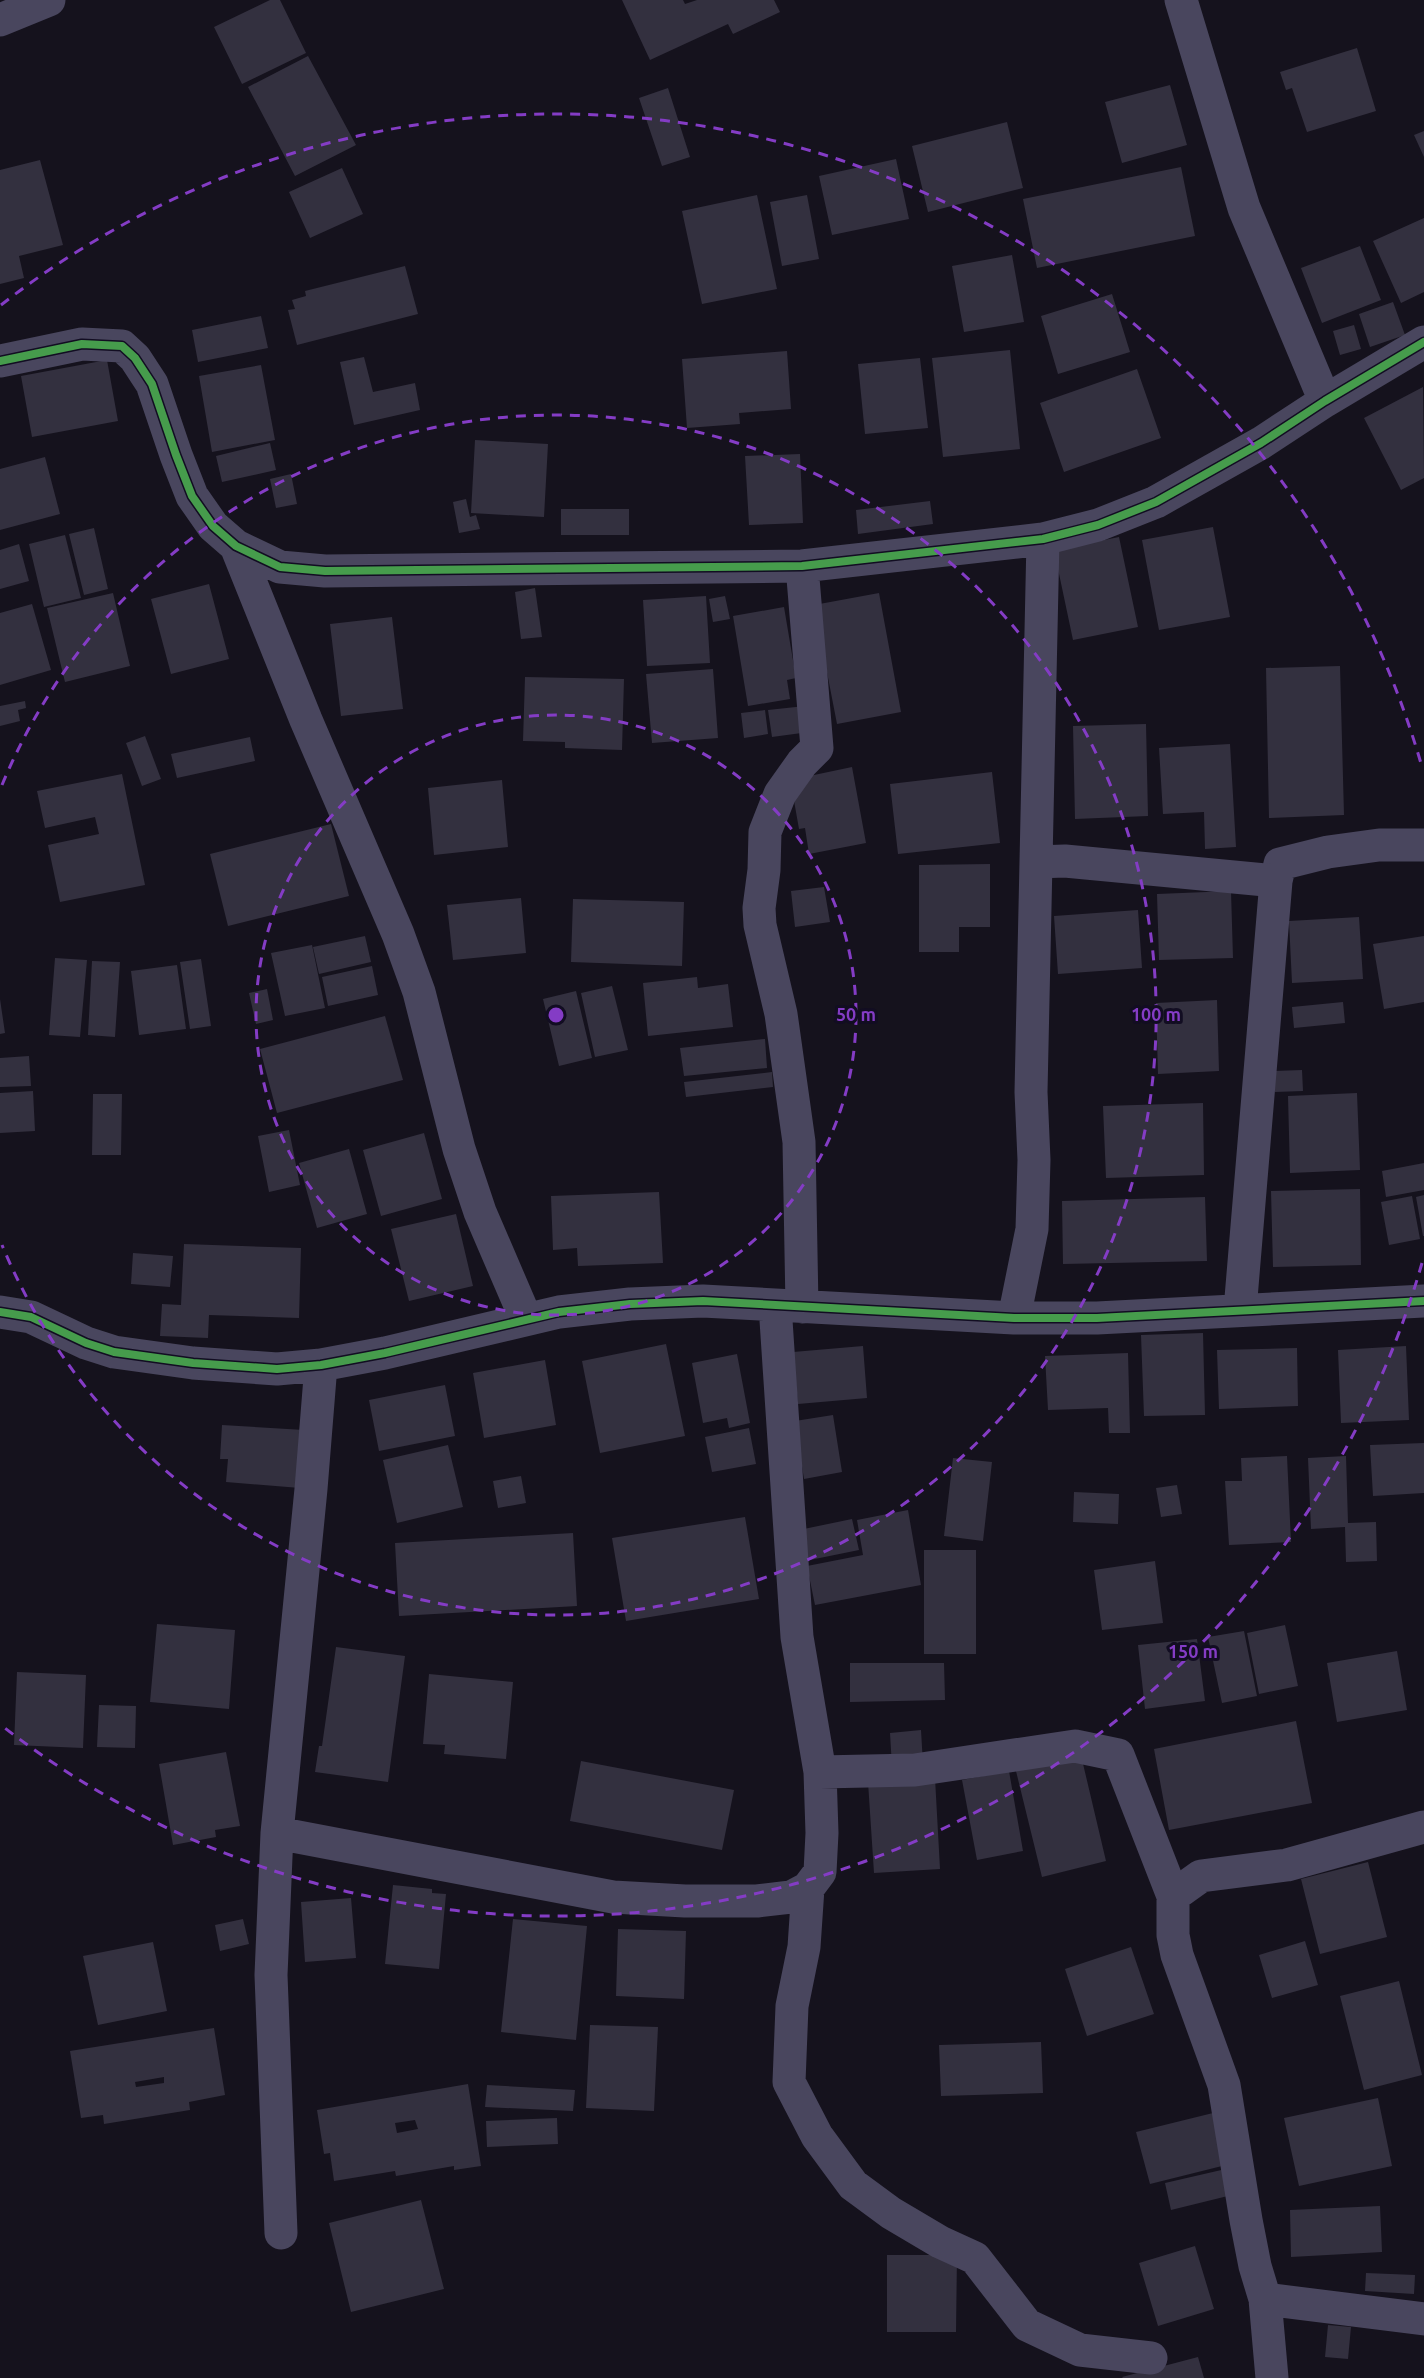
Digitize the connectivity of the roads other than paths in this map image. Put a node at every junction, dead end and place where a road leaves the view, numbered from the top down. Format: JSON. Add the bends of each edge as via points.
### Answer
{"nodes":[{"id":1,"x":49,"y":0,"type":"edge"},
{"id":2,"x":1181,"y":0,"type":"edge"},
{"id":3,"x":0,"y":20,"type":"edge"},
{"id":4,"x":1424,"y":342,"type":"edge"},
{"id":5,"x":0,"y":361,"type":"edge"},
{"id":6,"x":1325,"y":401,"type":"junction"},
{"id":7,"x":1043,"y":539,"type":"junction"},
{"id":8,"x":236,"y":546,"type":"junction"},
{"id":9,"x":802,"y":566,"type":"junction"},
{"id":10,"x":1424,"y":844,"type":"edge"},
{"id":11,"x":1036,"y":862,"type":"junction"},
{"id":12,"x":1276,"y":881,"type":"junction"},
{"id":13,"x":1424,"y":1301,"type":"edge"},
{"id":14,"x":788,"y":1306,"type":"junction"},
{"id":15,"x":1240,"y":1310,"type":"junction"},
{"id":16,"x":0,"y":1312,"type":"edge"},
{"id":17,"x":1014,"y":1318,"type":"junction"},
{"id":18,"x":526,"y":1319,"type":"junction"},
{"id":19,"x":321,"y":1365,"type":"junction"},
{"id":20,"x":820,"y":1772,"type":"junction"},
{"id":21,"x":1424,"y":1827,"type":"edge"},
{"id":22,"x":277,"y":1833,"type":"junction"},
{"id":23,"x":808,"y":1888,"type":"junction"},
{"id":24,"x":1173,"y":1896,"type":"junction"},
{"id":25,"x":281,"y":2233,"type":"dead end"},
{"id":26,"x":1264,"y":2299,"type":"junction"},
{"id":27,"x":1424,"y":2319,"type":"edge"},
{"id":28,"x":1151,"y":2358,"type":"dead end"},
{"id":29,"x":1272,"y":2378,"type":"edge"}],
"edges":[{"from":1,"to":3,"type":"street"},
{"from":2,"to":6,"type":"street","via":[[1244,208]]},
{"from":4,"to":6,"type":"street"},
{"from":5,"to":8,"type":"street","via":[[82,344],[122,346],[152,384],[192,496],[213,526]]},
{"from":6,"to":7,"type":"street","via":[[1156,502],[1098,525]]},
{"from":7,"to":9,"type":"street"},
{"from":7,"to":11,"type":"street"},
{"from":8,"to":9,"type":"street","via":[[280,567],[326,571]]},
{"from":8,"to":18,"type":"street","via":[[398,934],[418,992],[459,1149],[480,1212]]},
{"from":9,"to":14,"type":"street","via":[[817,748],[780,794],[765,832],[759,908],[781,1014],[800,1142]]},
{"from":10,"to":12,"type":"street","via":[[1378,845],[1280,864]]},
{"from":11,"to":12,"type":"street","via":[[1065,861]]},
{"from":11,"to":17,"type":"street","via":[[1032,1229]]},
{"from":12,"to":15,"type":"street"},
{"from":13,"to":15,"type":"street"},
{"from":14,"to":17,"type":"street"},
{"from":14,"to":18,"type":"street","via":[[703,1301],[630,1304]]},
{"from":14,"to":20,"type":"street","via":[[797,1637]]},
{"from":15,"to":17,"type":"street"},
{"from":16,"to":19,"type":"street","via":[[31,1317],[87,1343],[146,1358],[277,1369]]},
{"from":18,"to":19,"type":"street"},
{"from":19,"to":22,"type":"street"},
{"from":20,"to":23,"type":"street","via":[[820,1872]]},
{"from":20,"to":24,"type":"street","via":[[915,1770],[1075,1746],[1118,1755]]},
{"from":21,"to":24,"type":"street","via":[[1287,1864],[1201,1875]]},
{"from":22,"to":23,"type":"street","via":[[613,1898],[757,1901],[791,1897]]},
{"from":22,"to":25,"type":"street","via":[[271,1975]]},
{"from":23,"to":28,"type":"street","via":[[804,1947],[792,2006],[789,2082],[817,2136],[853,2185],[901,2219],[975,2258],[1027,2325],[1080,2350]]},
{"from":24,"to":26,"type":"street","via":[[1177,1955],[1224,2085],[1246,2220]]},
{"from":26,"to":27,"type":"street"},
{"from":26,"to":29,"type":"street"}]}
